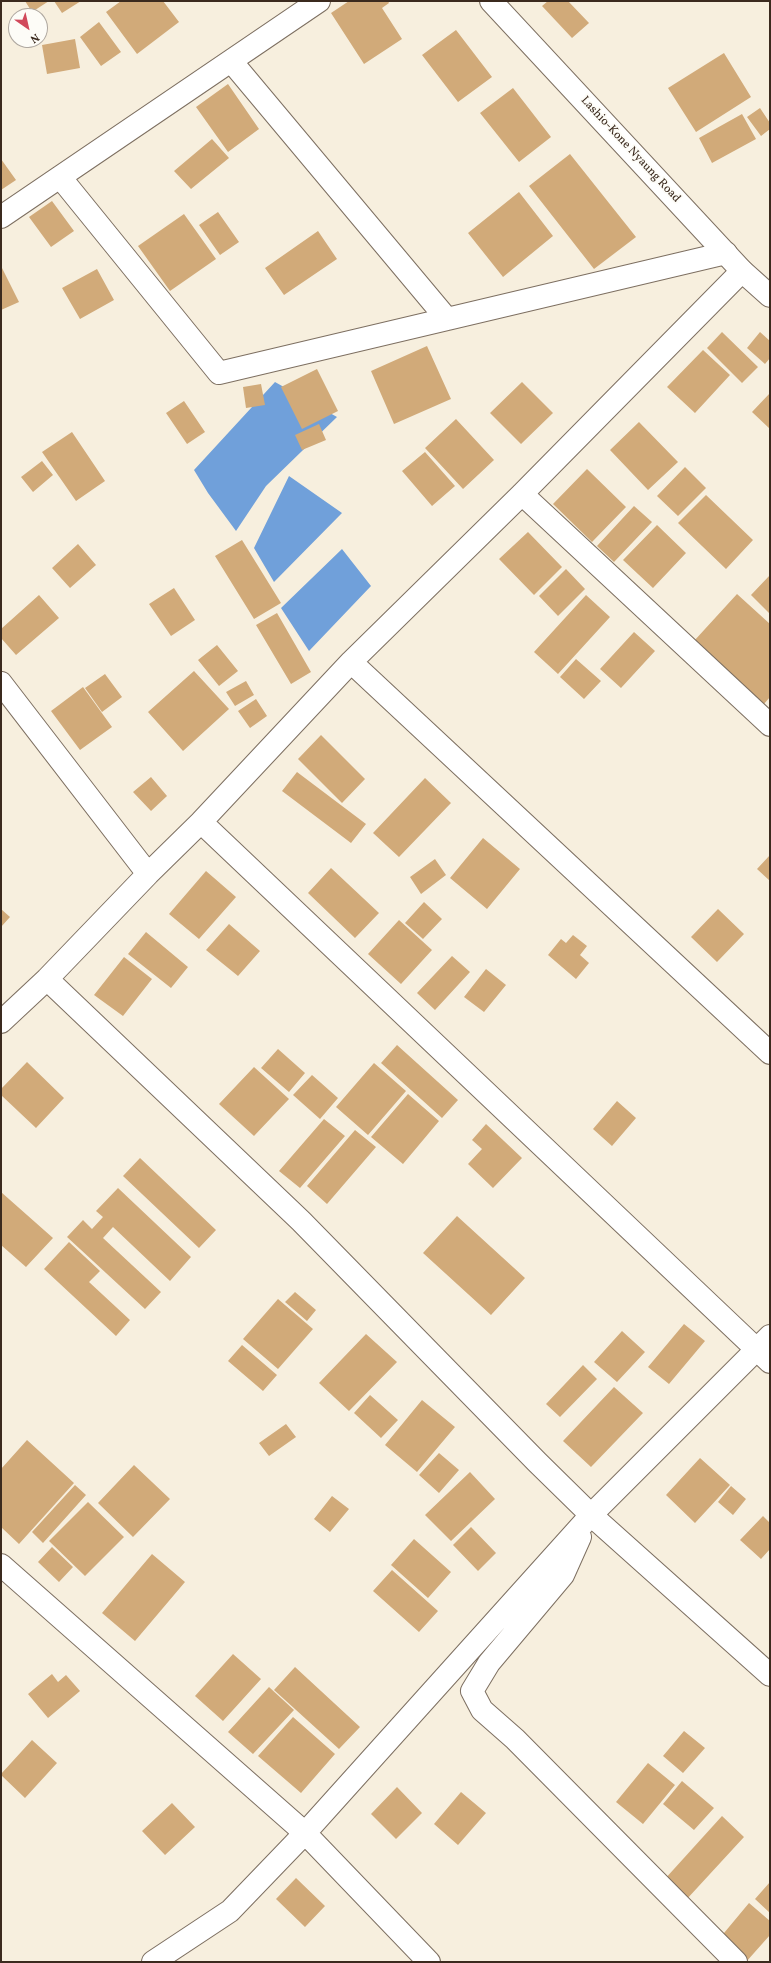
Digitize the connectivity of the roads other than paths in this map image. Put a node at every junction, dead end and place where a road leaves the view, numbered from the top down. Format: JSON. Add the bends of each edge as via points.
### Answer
{"nodes":[{"id":1,"x":319,"y":1,"type":"edge"},
{"id":2,"x":491,"y":1,"type":"edge"},
{"id":3,"x":231,"y":61,"type":"junction"},
{"id":4,"x":60,"y":177,"type":"junction"},
{"id":5,"x":1,"y":217,"type":"edge"},
{"id":6,"x":726,"y":253,"type":"junction"},
{"id":7,"x":742,"y":272,"type":"junction"},
{"id":8,"x":770,"y":296,"type":"edge"},
{"id":9,"x":447,"y":319,"type":"junction"},
{"id":10,"x":522,"y":494,"type":"junction"},
{"id":11,"x":351,"y":662,"type":"junction"},
{"id":12,"x":1,"y":683,"type":"edge"},
{"id":13,"x":770,"y":725,"type":"edge"},
{"id":14,"x":201,"y":822,"type":"junction"},
{"id":15,"x":148,"y":874,"type":"junction"},
{"id":16,"x":47,"y":979,"type":"junction"},
{"id":17,"x":1,"y":1022,"type":"edge"},
{"id":18,"x":770,"y":1053,"type":"edge"},
{"id":19,"x":766,"y":1349,"type":"edge"},
{"id":20,"x":591,"y":1515,"type":"junction"},
{"id":21,"x":1,"y":1565,"type":"edge"},
{"id":22,"x":770,"y":1675,"type":"edge"},
{"id":23,"x":305,"y":1833,"type":"junction"},
{"id":24,"x":153,"y":1962,"type":"edge"},
{"id":25,"x":429,"y":1962,"type":"edge"},
{"id":26,"x":736,"y":1962,"type":"edge"}],
"edges":[{"from":1,"to":3,"type":"street"},
{"from":2,"to":6,"type":"street","name":"Lashio-Kone Nyaung Road"},
{"from":3,"to":4,"type":"street"},
{"from":3,"to":9,"type":"street"},
{"from":4,"to":5,"type":"street"},
{"from":4,"to":9,"type":"street","via":[[219,373]]},
{"from":6,"to":7,"type":"street","name":"Lashio-Kone Nyaung Road"},
{"from":6,"to":9,"type":"street"},
{"from":7,"to":8,"type":"street","name":"Lashio-Kone Nyaung Road"},
{"from":7,"to":10,"type":"street"},
{"from":10,"to":11,"type":"street"},
{"from":10,"to":13,"type":"street"},
{"from":11,"to":14,"type":"street"},
{"from":11,"to":18,"type":"street"},
{"from":12,"to":15,"type":"street"},
{"from":14,"to":15,"type":"street"},
{"from":14,"to":19,"type":"street"},
{"from":15,"to":16,"type":"street"},
{"from":16,"to":17,"type":"street"},
{"from":16,"to":20,"type":"street","via":[[301,1221]]},
{"from":19,"to":20,"type":"street"},
{"from":20,"to":22,"type":"street"},
{"from":20,"to":23,"type":"street"},
{"from":20,"to":26,"type":"street","via":[[563,1575],[490,1663],[472,1691],[482,1710],[515,1739]]},
{"from":21,"to":23,"type":"street"},
{"from":23,"to":24,"type":"street","via":[[230,1911]]},
{"from":23,"to":25,"type":"street"}]}
